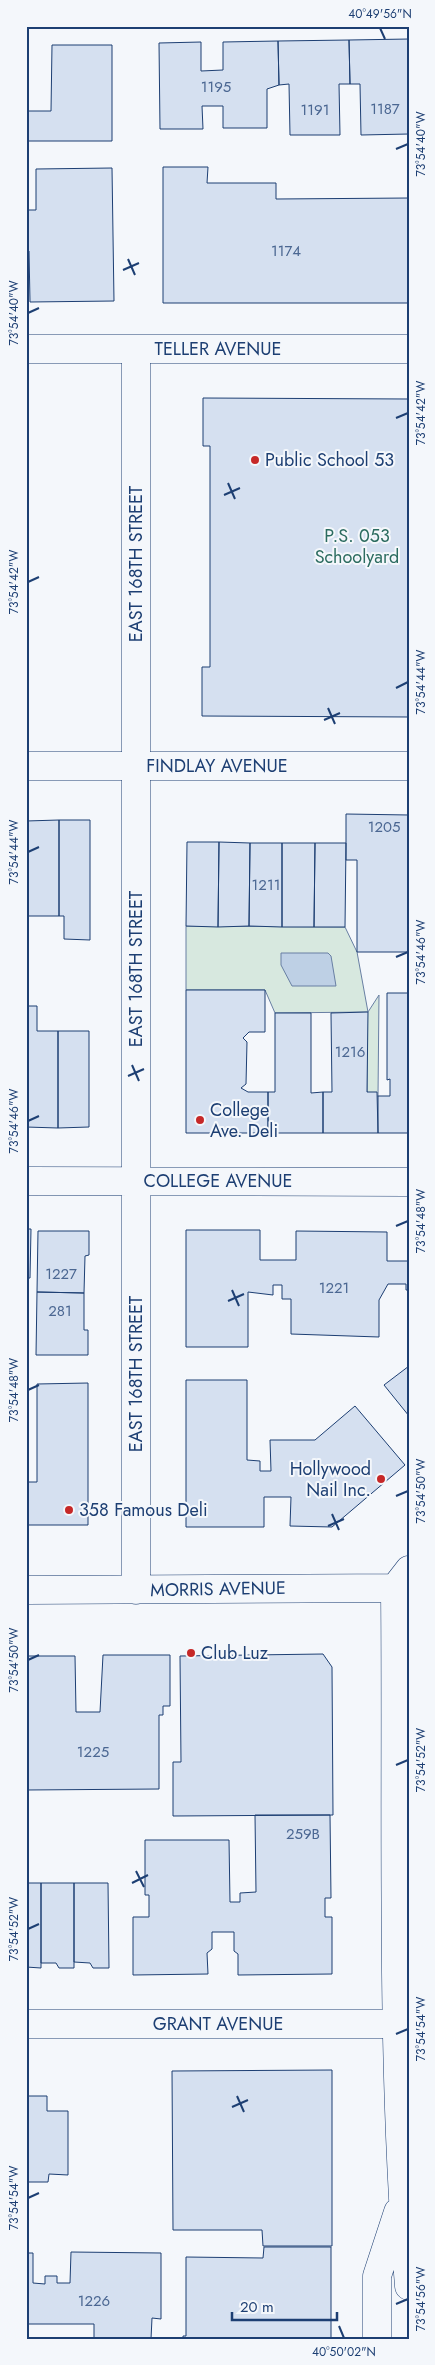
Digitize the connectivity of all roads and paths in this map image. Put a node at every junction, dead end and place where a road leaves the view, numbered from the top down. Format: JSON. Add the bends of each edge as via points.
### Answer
{"nodes":[{"id":1,"x":26,"y":349,"type":"edge"},
{"id":2,"x":136,"y":349,"type":"junction"},
{"id":3,"x":409,"y":349,"type":"edge"},
{"id":4,"x":26,"y":766,"type":"edge"},
{"id":5,"x":137,"y":766,"type":"junction"},
{"id":6,"x":409,"y":766,"type":"edge"},
{"id":7,"x":26,"y":1181,"type":"edge"},
{"id":8,"x":136,"y":1181,"type":"junction"},
{"id":9,"x":409,"y":1182,"type":"edge"},
{"id":10,"x":404,"y":1582,"type":"edge"},
{"id":11,"x":26,"y":1590,"type":"edge"},
{"id":12,"x":136,"y":1590,"type":"junction"},
{"id":13,"x":26,"y":2024,"type":"edge"},
{"id":14,"x":403,"y":2024,"type":"edge"},
{"id":15,"x":405,"y":2208,"type":"edge"},
{"id":16,"x":409,"y":2286,"type":"edge"},
{"id":17,"x":377,"y":2339,"type":"edge"}],
"edges":[{"from":1,"to":2,"type":"street","name":"TELLER AVENUE"},
{"from":2,"to":3,"type":"street","name":"TELLER AVENUE"},
{"from":2,"to":5,"type":"street","name":"EAST 168TH STREET"},
{"from":4,"to":5,"type":"street","name":"FINDLAY AVENUE"},
{"from":5,"to":6,"type":"street","name":"FINDLAY AVENUE"},
{"from":5,"to":8,"type":"street","name":"EAST 168TH STREET"},
{"from":7,"to":8,"type":"street","name":"COLLEGE AVENUE"},
{"from":8,"to":9,"type":"street","name":"COLLEGE AVENUE"},
{"from":8,"to":12,"type":"street","name":"EAST 168TH STREET"},
{"from":10,"to":12,"type":"street","name":"MORRIS AVENUE"},
{"from":10,"to":14,"type":"street"},
{"from":11,"to":12,"type":"street","name":"MORRIS AVENUE"},
{"from":13,"to":14,"type":"street","name":"GRANT AVENUE"},
{"from":14,"to":15,"type":"street"},
{"from":15,"to":16,"type":"street"},
{"from":15,"to":17,"type":"street","via":[[377,2276]]}]}
